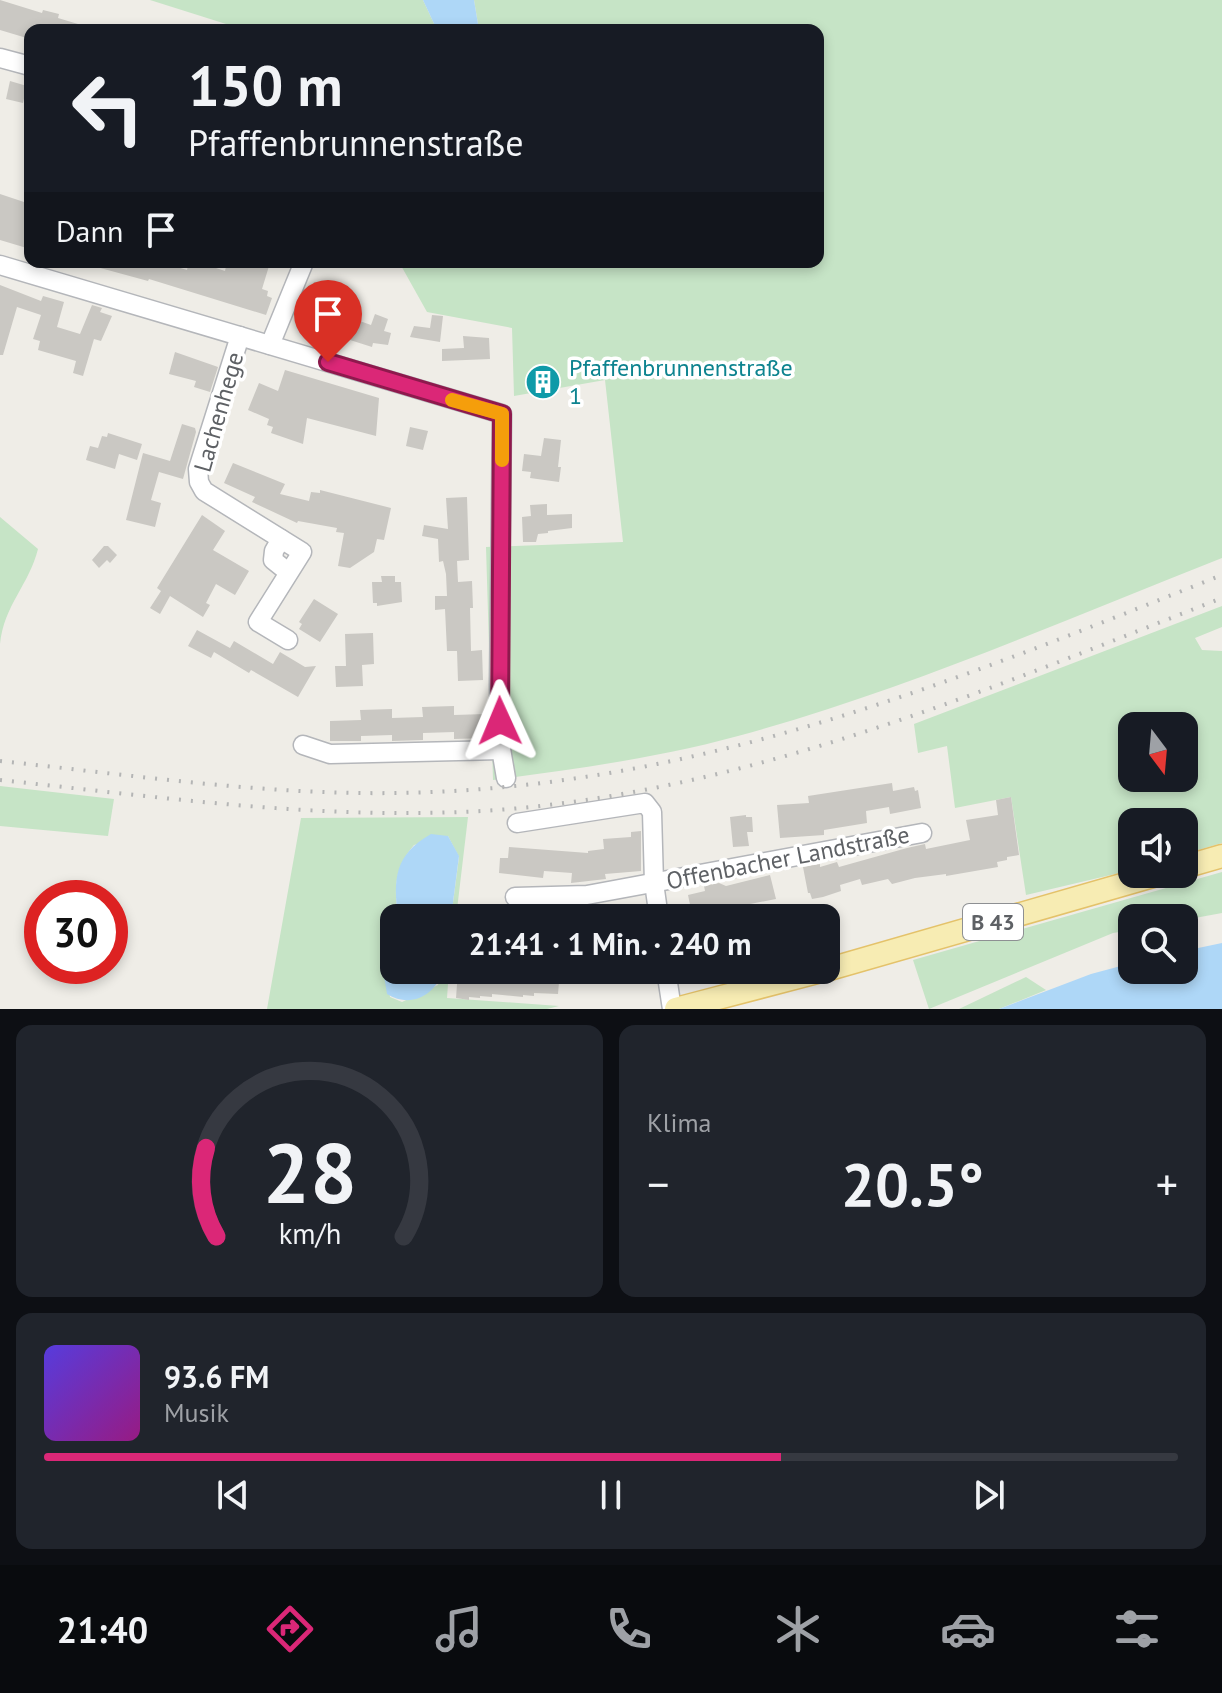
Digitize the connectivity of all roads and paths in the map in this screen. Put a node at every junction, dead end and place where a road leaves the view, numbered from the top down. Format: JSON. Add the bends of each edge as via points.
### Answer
{"nodes":[{"id":1,"x":0,"y":58,"type":"edge"},
{"id":2,"x":24,"y":64,"type":"edge"},
{"id":3,"x":0,"y":265,"type":"edge"},
{"id":4,"x":302,"y":268,"type":"edge"},
{"id":5,"x":240,"y":336,"type":"junction"},
{"id":6,"x":270,"y":345,"type":"junction"},
{"id":7,"x":288,"y":640,"type":"dead end"},
{"id":8,"x":303,"y":745,"type":"dead end"},
{"id":9,"x":501,"y":750,"type":"junction"},
{"id":10,"x":506,"y":778,"type":"dead end"},
{"id":11,"x":517,"y":823,"type":"dead end"},
{"id":12,"x":922,"y":833,"type":"dead end"},
{"id":13,"x":1222,"y":856,"type":"edge"},
{"id":14,"x":1198,"y":863,"type":"edge"},
{"id":15,"x":654,"y":883,"type":"junction"},
{"id":16,"x":1118,"y":886,"type":"edge"},
{"id":17,"x":515,"y":897,"type":"dead end"},
{"id":18,"x":657,"y":904,"type":"edge"},
{"id":19,"x":840,"y":966,"type":"edge"},
{"id":20,"x":670,"y":984,"type":"edge"},
{"id":21,"x":771,"y":984,"type":"edge"},
{"id":22,"x":677,"y":1008,"type":"edge"}],
"edges":[{"from":1,"to":2,"type":"street"},
{"from":3,"to":5,"type":"street"},
{"from":4,"to":6,"type":"street"},
{"from":5,"to":6,"type":"street"},
{"from":5,"to":7,"type":"street","name":"Lachenhege","via":[[198,469],[200,488],[281,539],[273,560],[288,572],[258,622]]},
{"from":6,"to":9,"type":"street","via":[[502,414]]},
{"from":8,"to":9,"type":"street","via":[[330,754]]},
{"from":9,"to":10,"type":"street"},
{"from":11,"to":15,"type":"street","name":"Offenbacher Landstraße","via":[[645,803],[652,812]]},
{"from":12,"to":15,"type":"street","name":"Offenbacher Landstraße"},
{"from":13,"to":14,"type":"main road"},
{"from":15,"to":17,"type":"street","name":"Offenbacher Landstraße","via":[[587,895]]},
{"from":15,"to":18,"type":"street","name":"Offenbacher Landstraße"},
{"from":16,"to":19,"type":"main road","number":"B 43"},
{"from":20,"to":22,"type":"street"},
{"from":21,"to":22,"type":"main road","number":"B 43"}]}
